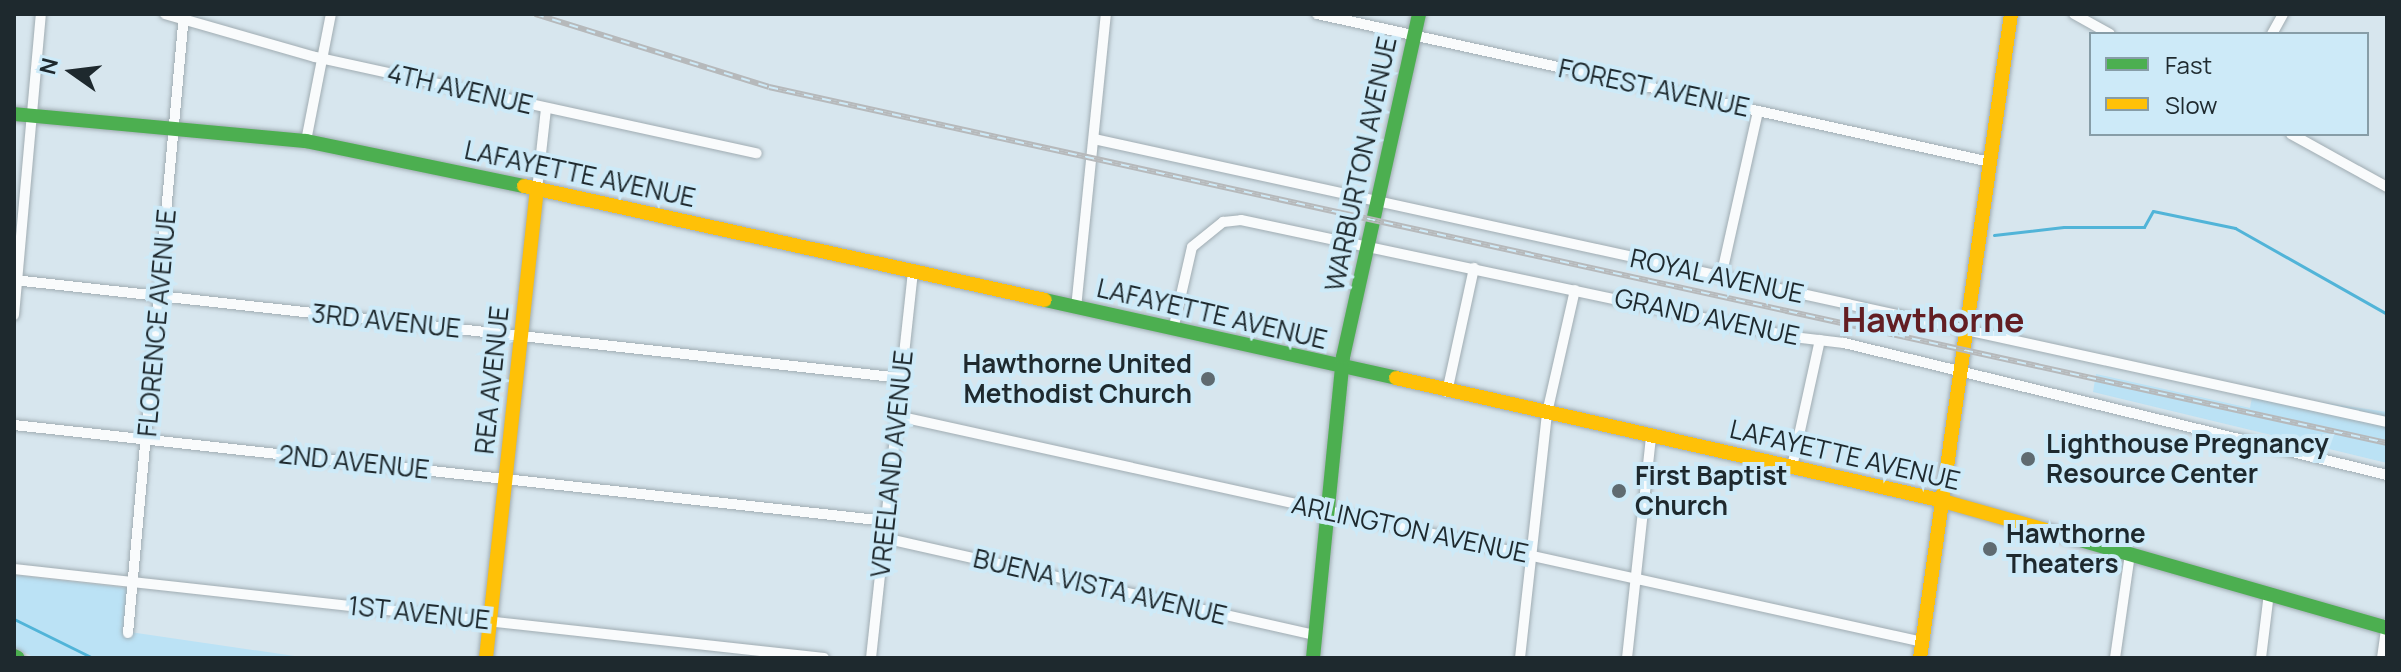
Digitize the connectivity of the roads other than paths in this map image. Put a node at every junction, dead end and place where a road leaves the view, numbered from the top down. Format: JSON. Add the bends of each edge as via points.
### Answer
{"nodes":[{"id":1,"x":41,"y":14,"type":"edge"},
{"id":2,"x":165,"y":14,"type":"edge"},
{"id":3,"x":331,"y":14,"type":"edge"},
{"id":4,"x":1106,"y":14,"type":"edge"},
{"id":5,"x":1317,"y":14,"type":"edge"},
{"id":6,"x":1419,"y":14,"type":"edge"},
{"id":7,"x":2011,"y":14,"type":"edge"},
{"id":8,"x":2074,"y":14,"type":"edge"},
{"id":9,"x":2283,"y":14,"type":"edge"},
{"id":10,"x":184,"y":17,"type":"edge"},
{"id":11,"x":2106,"y":32,"type":"edge"},
{"id":12,"x":2273,"y":32,"type":"edge"},
{"id":13,"x":1414,"y":36,"type":"junction"},
{"id":14,"x":326,"y":59,"type":"junction"},
{"id":15,"x":546,"y":108,"type":"junction"},
{"id":16,"x":1758,"y":111,"type":"junction"},
{"id":17,"x":14,"y":114,"type":"edge"},
{"id":18,"x":32,"y":116,"type":"junction"},
{"id":19,"x":175,"y":129,"type":"junction"},
{"id":20,"x":2295,"y":136,"type":"edge"},
{"id":21,"x":1094,"y":139,"type":"junction"},
{"id":22,"x":306,"y":141,"type":"junction"},
{"id":23,"x":757,"y":153,"type":"dead end"},
{"id":24,"x":1990,"y":162,"type":"junction"},
{"id":25,"x":2387,"y":187,"type":"edge"},
{"id":26,"x":537,"y":190,"type":"junction"},
{"id":27,"x":1377,"y":201,"type":"junction"},
{"id":28,"x":1367,"y":248,"type":"junction"},
{"id":29,"x":1474,"y":268,"type":"junction"},
{"id":30,"x":913,"y":271,"type":"junction"},
{"id":31,"x":1721,"y":277,"type":"junction"},
{"id":32,"x":16,"y":280,"type":"edge"},
{"id":33,"x":1575,"y":290,"type":"junction"},
{"id":34,"x":159,"y":296,"type":"junction"},
{"id":35,"x":1076,"y":308,"type":"junction"},
{"id":36,"x":14,"y":315,"type":"edge"},
{"id":37,"x":1173,"y":330,"type":"junction"},
{"id":38,"x":1964,"y":330,"type":"junction"},
{"id":39,"x":521,"y":336,"type":"junction"},
{"id":40,"x":1820,"y":340,"type":"junction"},
{"id":41,"x":1343,"y":368,"type":"junction"},
{"id":42,"x":1957,"y":369,"type":"junction"},
{"id":43,"x":901,"y":378,"type":"junction"},
{"id":44,"x":1447,"y":392,"type":"junction"},
{"id":45,"x":1547,"y":413,"type":"junction"},
{"id":46,"x":897,"y":416,"type":"junction"},
{"id":47,"x":2387,"y":422,"type":"edge"},
{"id":48,"x":14,"y":425,"type":"edge"},
{"id":49,"x":1651,"y":436,"type":"junction"},
{"id":50,"x":146,"y":439,"type":"junction"},
{"id":51,"x":1792,"y":467,"type":"junction"},
{"id":52,"x":2387,"y":475,"type":"edge"},
{"id":53,"x":505,"y":479,"type":"junction"},
{"id":54,"x":1939,"y":500,"type":"junction"},
{"id":55,"x":1330,"y":511,"type":"junction"},
{"id":56,"x":886,"y":521,"type":"junction"},
{"id":57,"x":884,"y":538,"type":"junction"},
{"id":58,"x":2130,"y":554,"type":"junction"},
{"id":59,"x":1531,"y":556,"type":"junction"},
{"id":60,"x":14,"y":569,"type":"edge"},
{"id":61,"x":1635,"y":579,"type":"junction"},
{"id":62,"x":133,"y":582,"type":"junction"},
{"id":63,"x":2269,"y":593,"type":"junction"},
{"id":64,"x":490,"y":621,"type":"junction"},
{"id":65,"x":2387,"y":627,"type":"edge"},
{"id":66,"x":128,"y":633,"type":"dead end"},
{"id":67,"x":1316,"y":635,"type":"junction"},
{"id":68,"x":1923,"y":642,"type":"junction"},
{"id":69,"x":1318,"y":657,"type":"edge"},
{"id":70,"x":486,"y":658,"type":"edge"},
{"id":71,"x":824,"y":658,"type":"edge"},
{"id":72,"x":871,"y":658,"type":"edge"},
{"id":73,"x":1520,"y":658,"type":"edge"},
{"id":74,"x":1627,"y":658,"type":"edge"},
{"id":75,"x":1920,"y":658,"type":"edge"},
{"id":76,"x":2115,"y":658,"type":"edge"},
{"id":77,"x":2261,"y":658,"type":"edge"},
{"id":78,"x":2382,"y":658,"type":"edge"}],
"edges":[{"from":1,"to":18,"type":"street"},
{"from":2,"to":10,"type":"street","name":"4TH AVENUE"},
{"from":3,"to":14,"type":"street"},
{"from":4,"to":21,"type":"street"},
{"from":5,"to":13,"type":"street","name":"FOREST AVENUE"},
{"from":6,"to":13,"type":"street","name":"WARBURTON AVENUE"},
{"from":7,"to":24,"type":"street"},
{"from":8,"to":11,"type":"street"},
{"from":9,"to":12,"type":"street"},
{"from":10,"to":14,"type":"street","name":"4TH AVENUE"},
{"from":10,"to":19,"type":"street","name":"FLORENCE AVENUE"},
{"from":13,"to":16,"type":"street","name":"FOREST AVENUE"},
{"from":13,"to":27,"type":"street","name":"WARBURTON AVENUE"},
{"from":14,"to":15,"type":"street","name":"4TH AVENUE"},
{"from":14,"to":22,"type":"street"},
{"from":15,"to":23,"type":"street","name":"4TH AVENUE"},
{"from":15,"to":26,"type":"street","name":"REA AVENUE"},
{"from":16,"to":24,"type":"street","name":"FOREST AVENUE"},
{"from":16,"to":31,"type":"street"},
{"from":17,"to":18,"type":"street","name":"LAFAYETTE AVENUE"},
{"from":18,"to":19,"type":"street","name":"LAFAYETTE AVENUE"},
{"from":18,"to":32,"type":"street"},
{"from":19,"to":22,"type":"street","name":"LAFAYETTE AVENUE"},
{"from":19,"to":34,"type":"street","name":"FLORENCE AVENUE"},
{"from":20,"to":25,"type":"street"},
{"from":21,"to":27,"type":"street","name":"ROYAL AVENUE"},
{"from":21,"to":35,"type":"street"},
{"from":22,"to":26,"type":"street","name":"LAFAYETTE AVENUE"},
{"from":24,"to":38,"type":"street"},
{"from":26,"to":30,"type":"street","name":"LAFAYETTE AVENUE"},
{"from":26,"to":39,"type":"street","name":"REA AVENUE"},
{"from":27,"to":28,"type":"street","name":"WARBURTON AVENUE"},
{"from":27,"to":31,"type":"street","name":"ROYAL AVENUE"},
{"from":28,"to":29,"type":"street","name":"GRAND AVENUE"},
{"from":28,"to":37,"type":"street","name":"GRAND AVENUE","via":[[1241,220],[1213,228],[1192,247]]},
{"from":28,"to":41,"type":"street","name":"WARBURTON AVENUE"},
{"from":29,"to":33,"type":"street","name":"GRAND AVENUE"},
{"from":29,"to":44,"type":"street"},
{"from":30,"to":35,"type":"street","name":"LAFAYETTE AVENUE"},
{"from":30,"to":43,"type":"street","name":"VREELAND AVENUE"},
{"from":31,"to":38,"type":"street","name":"ROYAL AVENUE"},
{"from":32,"to":34,"type":"street","name":"3RD AVENUE"},
{"from":32,"to":36,"type":"street"},
{"from":33,"to":40,"type":"street","name":"GRAND AVENUE"},
{"from":33,"to":45,"type":"street"},
{"from":34,"to":39,"type":"street","name":"3RD AVENUE"},
{"from":34,"to":50,"type":"street","name":"FLORENCE AVENUE"},
{"from":35,"to":37,"type":"street","name":"LAFAYETTE AVENUE"},
{"from":37,"to":41,"type":"street","name":"LAFAYETTE AVENUE"},
{"from":38,"to":42,"type":"street"},
{"from":38,"to":47,"type":"street","name":"ROYAL AVENUE"},
{"from":39,"to":43,"type":"street","name":"3RD AVENUE"},
{"from":39,"to":53,"type":"street","name":"REA AVENUE"},
{"from":40,"to":42,"type":"street","name":"GRAND AVENUE"},
{"from":40,"to":51,"type":"street"},
{"from":41,"to":44,"type":"street","name":"LAFAYETTE AVENUE"},
{"from":41,"to":55,"type":"street","name":"WARBURTON AVENUE"},
{"from":42,"to":52,"type":"street","name":"GRAND AVENUE","via":[[2099,409]]},
{"from":42,"to":54,"type":"street"},
{"from":43,"to":46,"type":"street","name":"VREELAND AVENUE"},
{"from":44,"to":45,"type":"street","name":"LAFAYETTE AVENUE"},
{"from":45,"to":49,"type":"street","name":"LAFAYETTE AVENUE"},
{"from":45,"to":59,"type":"street"},
{"from":46,"to":55,"type":"street","name":"ARLINGTON AVENUE"},
{"from":46,"to":56,"type":"street","name":"VREELAND AVENUE"},
{"from":48,"to":50,"type":"street","name":"2ND AVENUE"},
{"from":49,"to":51,"type":"street","name":"LAFAYETTE AVENUE"},
{"from":49,"to":61,"type":"street"},
{"from":50,"to":53,"type":"street","name":"2ND AVENUE"},
{"from":50,"to":62,"type":"street","name":"FLORENCE AVENUE"},
{"from":51,"to":54,"type":"street","name":"LAFAYETTE AVENUE"},
{"from":53,"to":56,"type":"street","name":"2ND AVENUE"},
{"from":53,"to":64,"type":"street","name":"REA AVENUE"},
{"from":54,"to":58,"type":"street","name":"LAFAYETTE AVENUE"},
{"from":54,"to":68,"type":"street"},
{"from":55,"to":59,"type":"street","name":"ARLINGTON AVENUE"},
{"from":55,"to":67,"type":"street","name":"WARBURTON AVENUE"},
{"from":56,"to":57,"type":"street","name":"VREELAND AVENUE"},
{"from":57,"to":67,"type":"street","name":"BUENA VISTA AVENUE"},
{"from":57,"to":72,"type":"street","name":"VREELAND AVENUE"},
{"from":58,"to":63,"type":"street","name":"LAFAYETTE AVENUE"},
{"from":58,"to":76,"type":"street"},
{"from":59,"to":61,"type":"street","name":"ARLINGTON AVENUE"},
{"from":59,"to":73,"type":"street"},
{"from":60,"to":62,"type":"street","name":"1ST AVENUE"},
{"from":61,"to":68,"type":"street","name":"ARLINGTON AVENUE"},
{"from":61,"to":74,"type":"street"},
{"from":62,"to":64,"type":"street","name":"1ST AVENUE"},
{"from":62,"to":66,"type":"street","name":"FLORENCE AVENUE"},
{"from":63,"to":65,"type":"street","name":"LAFAYETTE AVENUE"},
{"from":63,"to":77,"type":"street"},
{"from":64,"to":70,"type":"street","name":"REA AVENUE"},
{"from":64,"to":71,"type":"street","name":"1ST AVENUE"},
{"from":65,"to":78,"type":"street"},
{"from":67,"to":69,"type":"street","name":"WARBURTON AVENUE"},
{"from":68,"to":75,"type":"street"}]}
